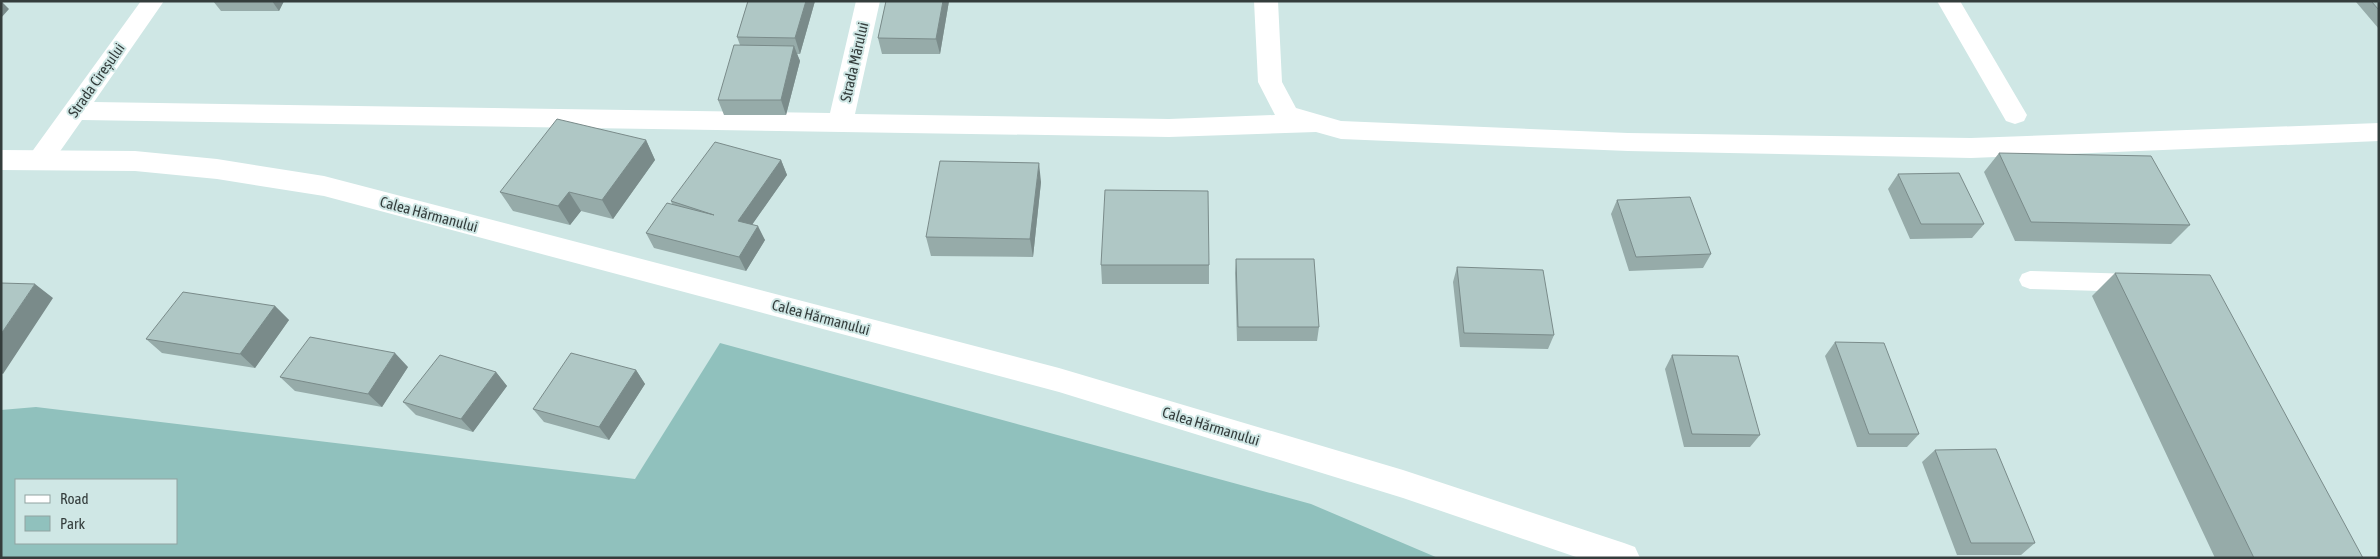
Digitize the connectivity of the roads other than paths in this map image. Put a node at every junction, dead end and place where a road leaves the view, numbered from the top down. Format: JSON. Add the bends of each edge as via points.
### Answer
{"nodes":[{"id":1,"x":153,"y":1,"type":"edge"},
{"id":2,"x":868,"y":1,"type":"edge"},
{"id":3,"x":1266,"y":1,"type":"edge"},
{"id":4,"x":1948,"y":1,"type":"edge"},
{"id":5,"x":74,"y":111,"type":"junction"},
{"id":6,"x":2016,"y":115,"type":"dead end"},
{"id":7,"x":840,"y":123,"type":"junction"},
{"id":8,"x":1316,"y":123,"type":"junction"},
{"id":9,"x":2379,"y":132,"type":"edge"},
{"id":10,"x":1,"y":160,"type":"edge"},
{"id":11,"x":40,"y":160,"type":"junction"},
{"id":12,"x":2030,"y":280,"type":"dead end"},
{"id":13,"x":2156,"y":283,"type":"edge"},
{"id":14,"x":1624,"y":558,"type":"edge"}],
"edges":[{"from":1,"to":5,"type":"street","name":"Strada Cireșului"},
{"from":2,"to":7,"type":"street","name":"Strada Mărului"},
{"from":3,"to":8,"type":"street","via":[[1270,82],[1287,115]]},
{"from":4,"to":6,"type":"street"},
{"from":5,"to":7,"type":"street"},
{"from":5,"to":11,"type":"street","name":"Strada Cireșului"},
{"from":7,"to":8,"type":"street","via":[[1169,128]]},
{"from":8,"to":9,"type":"street","via":[[1341,130],[1628,142],[1972,148]]},
{"from":10,"to":11,"type":"street","name":"Calea Hărmanului"},
{"from":11,"to":14,"type":"street","name":"Calea Hărmanului","via":[[135,160],[324,186],[1059,380],[1403,484]]},
{"from":12,"to":13,"type":"lane"}]}
